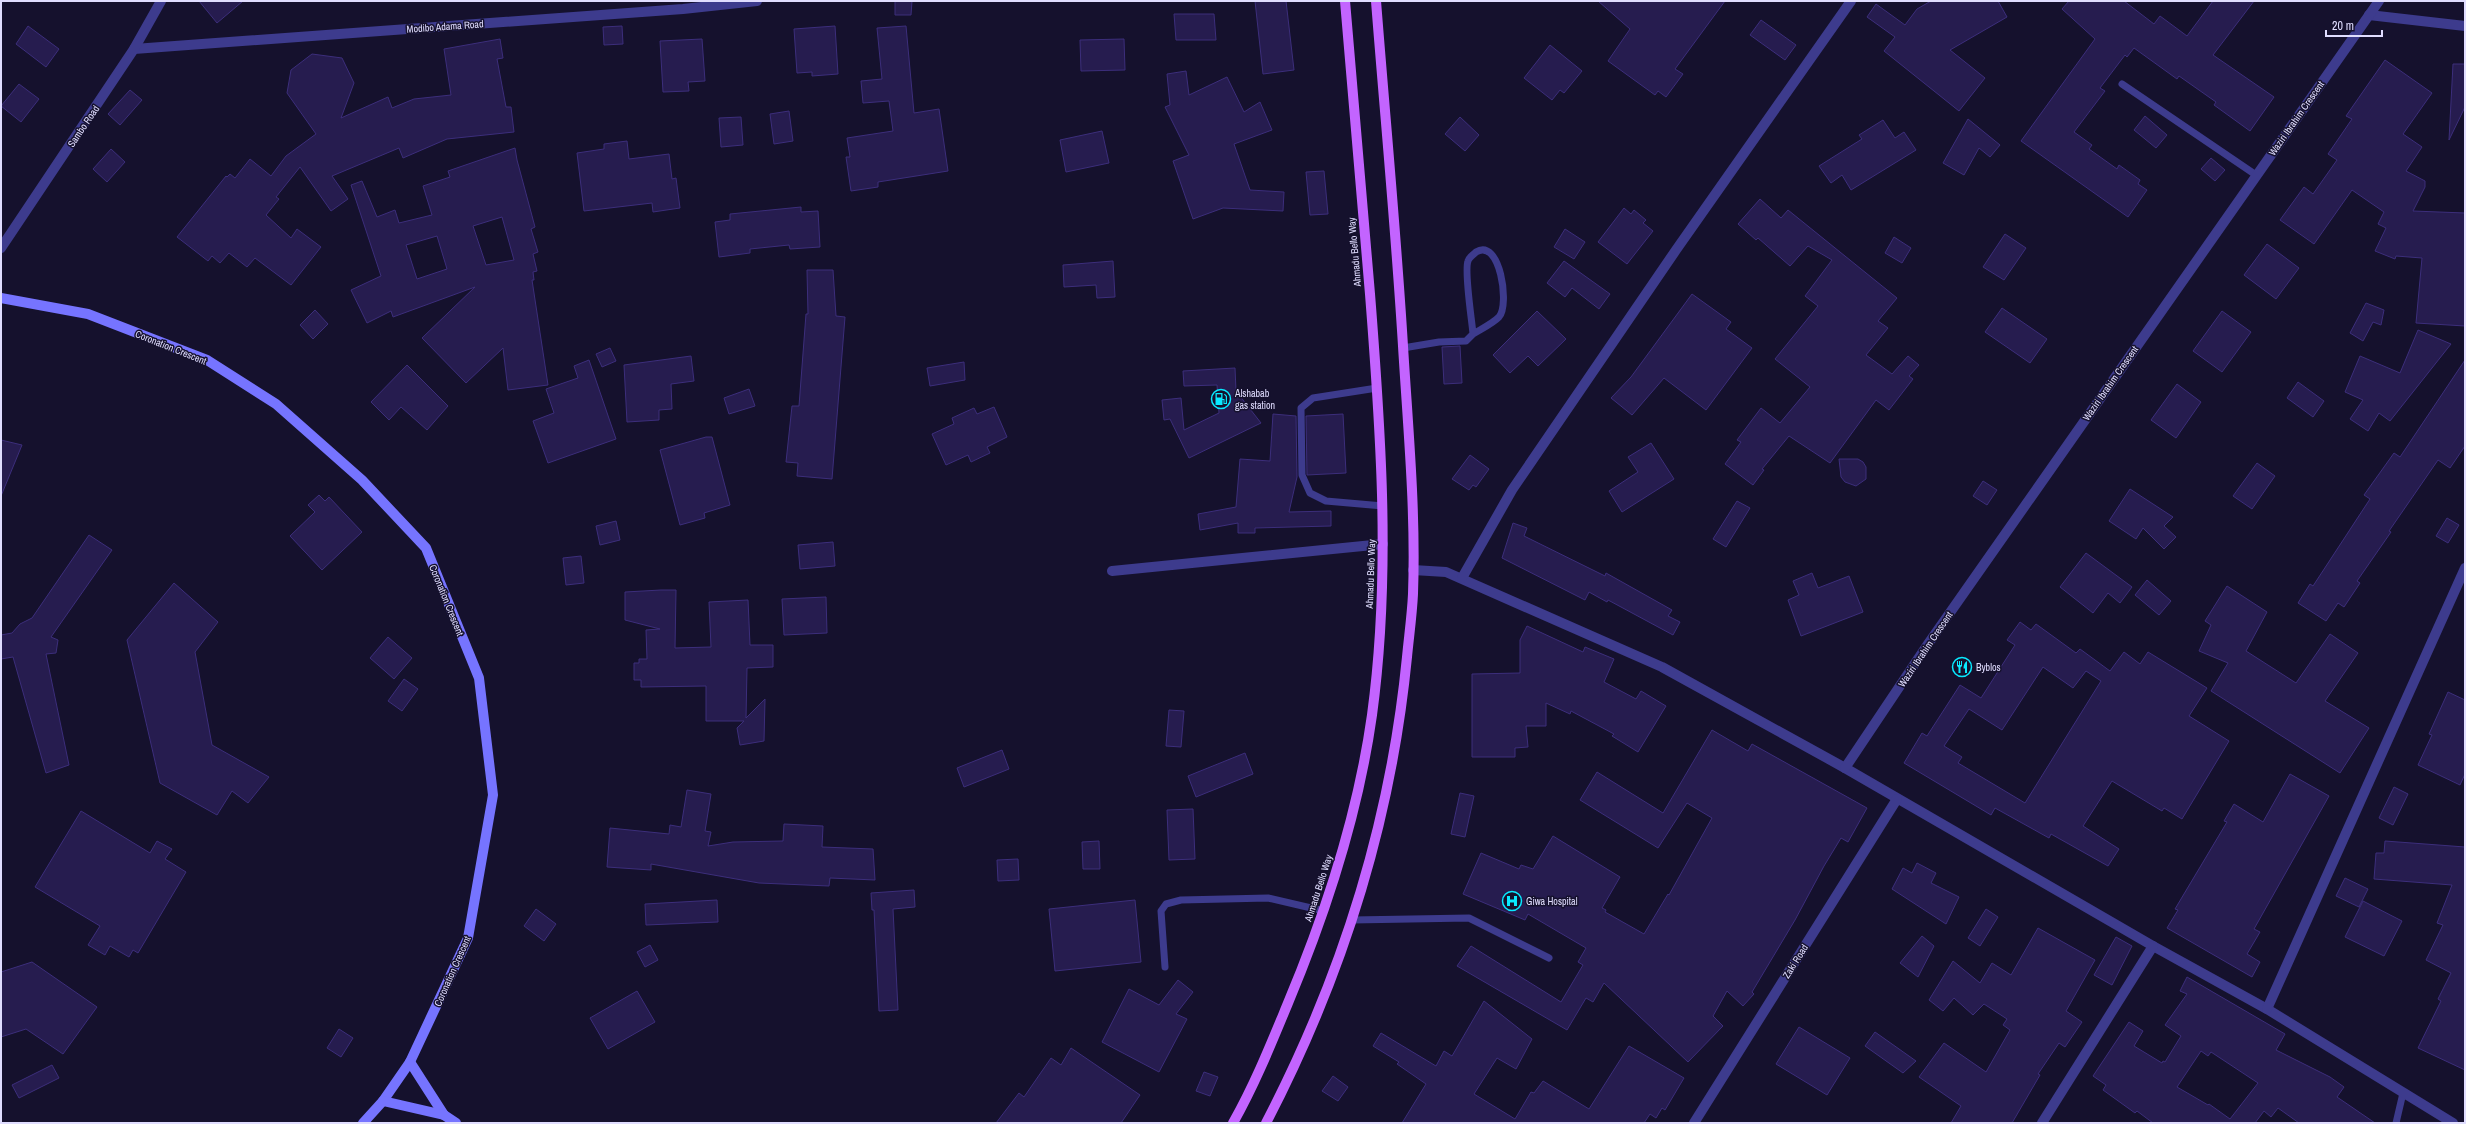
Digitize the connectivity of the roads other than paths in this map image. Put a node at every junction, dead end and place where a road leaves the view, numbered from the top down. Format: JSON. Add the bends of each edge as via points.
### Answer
{"nodes":[{"id":1,"x":161,"y":1,"type":"edge"},
{"id":2,"x":757,"y":1,"type":"edge"},
{"id":3,"x":1345,"y":1,"type":"edge"},
{"id":4,"x":1376,"y":1,"type":"edge"},
{"id":5,"x":1851,"y":1,"type":"edge"},
{"id":6,"x":2379,"y":1,"type":"edge"},
{"id":7,"x":2369,"y":16,"type":"junction"},
{"id":8,"x":2465,"y":26,"type":"edge"},
{"id":9,"x":134,"y":49,"type":"junction"},
{"id":10,"x":2122,"y":84,"type":"dead end"},
{"id":11,"x":2256,"y":175,"type":"junction"},
{"id":12,"x":1,"y":248,"type":"edge"},
{"id":13,"x":1,"y":298,"type":"edge"},
{"id":14,"x":1473,"y":334,"type":"junction"},
{"id":15,"x":1403,"y":348,"type":"junction"},
{"id":16,"x":1377,"y":388,"type":"junction"},
{"id":17,"x":1383,"y":506,"type":"junction"},
{"id":18,"x":1383,"y":544,"type":"junction"},
{"id":19,"x":2465,"y":568,"type":"edge"},
{"id":20,"x":1413,"y":570,"type":"junction"},
{"id":21,"x":1112,"y":571,"type":"dead end"},
{"id":22,"x":1462,"y":578,"type":"junction"},
{"id":23,"x":1845,"y":768,"type":"junction"},
{"id":24,"x":1897,"y":799,"type":"junction"},
{"id":25,"x":1324,"y":911,"type":"junction"},
{"id":26,"x":1352,"y":920,"type":"junction"},
{"id":27,"x":2152,"y":946,"type":"junction"},
{"id":28,"x":1549,"y":958,"type":"dead end"},
{"id":29,"x":1165,"y":967,"type":"dead end"},
{"id":30,"x":2267,"y":1009,"type":"junction"},
{"id":31,"x":410,"y":1062,"type":"junction"},
{"id":32,"x":2403,"y":1093,"type":"junction"},
{"id":33,"x":383,"y":1101,"type":"junction"},
{"id":34,"x":444,"y":1115,"type":"junction"},
{"id":35,"x":363,"y":1123,"type":"edge"},
{"id":36,"x":456,"y":1123,"type":"edge"},
{"id":37,"x":1233,"y":1123,"type":"edge"},
{"id":38,"x":1266,"y":1123,"type":"edge"},
{"id":39,"x":1694,"y":1123,"type":"edge"},
{"id":40,"x":2042,"y":1123,"type":"edge"},
{"id":41,"x":2396,"y":1123,"type":"edge"},
{"id":42,"x":2452,"y":1123,"type":"edge"}],
"edges":[{"from":1,"to":9,"type":"street","name":"Sambo Road"},
{"from":2,"to":9,"type":"street","name":"Modibo Adama Road","via":[[683,9]]},
{"from":3,"to":16,"type":"main road","name":"Ahmadu Bello Way"},
{"from":4,"to":15,"type":"main road"},
{"from":5,"to":22,"type":"street","via":[[1512,490]]},
{"from":6,"to":7,"type":"street","name":"Waziri Ibrahim Crescent"},
{"from":7,"to":8,"type":"street"},
{"from":7,"to":11,"type":"street","name":"Waziri Ibrahim Crescent"},
{"from":9,"to":12,"type":"street","name":"Sambo Road"},
{"from":10,"to":11,"type":"lane"},
{"from":11,"to":23,"type":"street","name":"Waziri Ibrahim Crescent","via":[[1932,637]]},
{"from":13,"to":31,"type":"main road","name":"Coronation Crescent","via":[[88,314],[207,360],[276,404],[362,480],[426,548],[479,678],[493,795],[468,938]]},
{"from":14,"to":14,"type":"lane","via":[[1467,266],[1471,256],[1485,250],[1496,259],[1499,266],[1504,304],[1500,316]]},
{"from":14,"to":15,"type":"lane","via":[[1466,341]]},
{"from":15,"to":20,"type":"main road","via":[[1410,426]]},
{"from":16,"to":17,"type":"main road","name":"Ahmadu Bello Way"},
{"from":16,"to":17,"type":"lane","via":[[1313,398],[1301,408],[1302,475],[1310,493],[1326,501]]},
{"from":17,"to":18,"type":"main road","name":"Ahmadu Bello Way"},
{"from":18,"to":21,"type":"street"},
{"from":18,"to":25,"type":"main road","name":"Ahmadu Bello Way","via":[[1381,621],[1372,715],[1356,801]]},
{"from":19,"to":30,"type":"street"},
{"from":20,"to":22,"type":"street","via":[[1446,572]]},
{"from":20,"to":26,"type":"main road","via":[[1402,710],[1388,792]]},
{"from":22,"to":23,"type":"street","via":[[1662,667]]},
{"from":23,"to":24,"type":"street"},
{"from":24,"to":27,"type":"street"},
{"from":24,"to":39,"type":"street","name":"Zaki Road"},
{"from":25,"to":29,"type":"lane","via":[[1268,898],[1181,900],[1166,904],[1161,911]]},
{"from":25,"to":37,"type":"main road","name":"Ahmadu Bello Way","via":[[1254,1085]]},
{"from":26,"to":28,"type":"lane","via":[[1469,918]]},
{"from":26,"to":38,"type":"main road","via":[[1331,980],[1295,1067]]},
{"from":27,"to":30,"type":"street"},
{"from":27,"to":40,"type":"street"},
{"from":30,"to":32,"type":"street"},
{"from":31,"to":33,"type":"main road","name":"Coronation Crescent"},
{"from":31,"to":34,"type":"main road"},
{"from":32,"to":41,"type":"lane"},
{"from":32,"to":42,"type":"street"},
{"from":33,"to":34,"type":"main road"},
{"from":33,"to":35,"type":"main road","name":"Coronation Crescent"},
{"from":34,"to":36,"type":"main road"}]}
